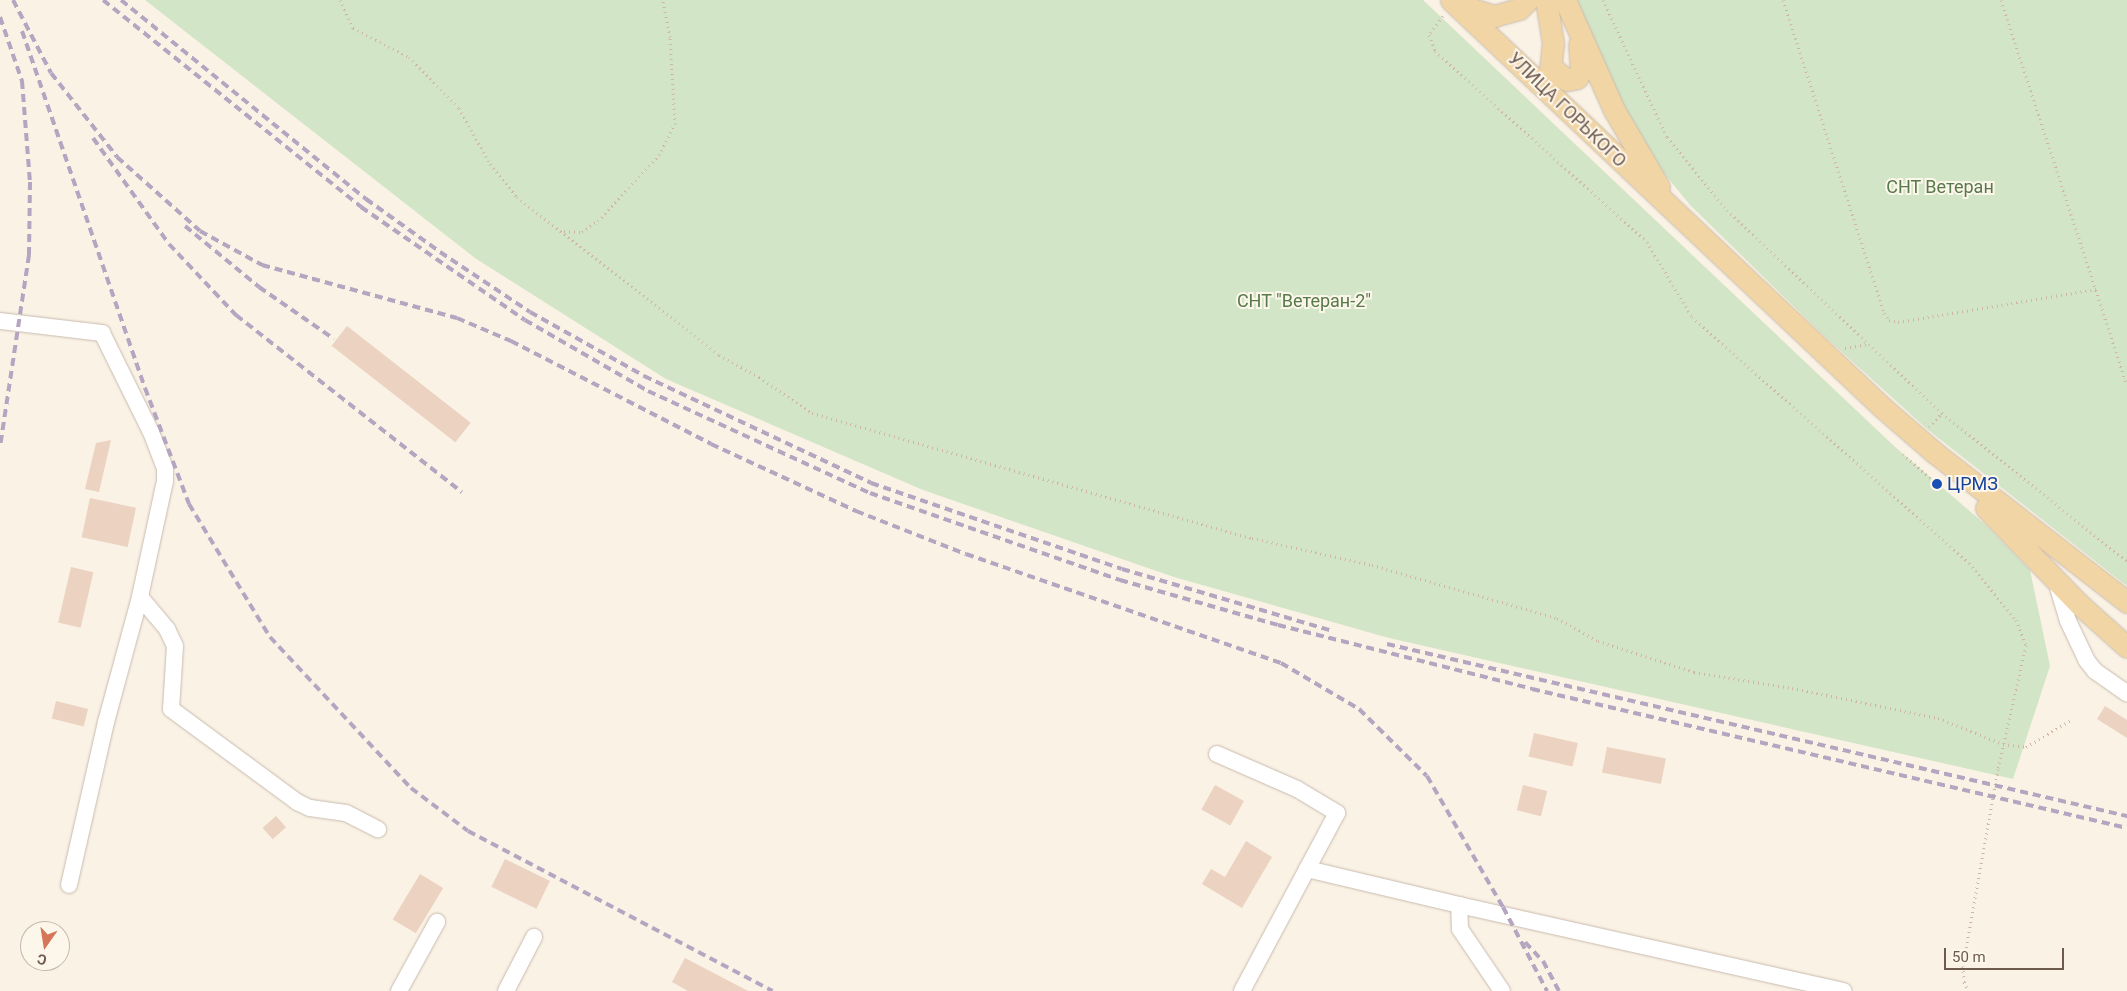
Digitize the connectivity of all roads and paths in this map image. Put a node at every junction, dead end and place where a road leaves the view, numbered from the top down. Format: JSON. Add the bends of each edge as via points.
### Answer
{"nodes":[{"id":1,"x":340,"y":0,"type":"edge"},
{"id":2,"x":663,"y":0,"type":"edge"},
{"id":3,"x":1528,"y":0,"type":"edge"},
{"id":4,"x":1546,"y":0,"type":"edge"},
{"id":5,"x":1565,"y":0,"type":"edge"},
{"id":6,"x":1603,"y":0,"type":"edge"},
{"id":7,"x":1783,"y":0,"type":"edge"},
{"id":8,"x":2001,"y":0,"type":"edge"},
{"id":9,"x":1453,"y":2,"type":"edge"},
{"id":10,"x":1576,"y":26,"type":"junction"},
{"id":11,"x":1552,"y":68,"type":"junction"},
{"id":12,"x":1548,"y":90,"type":"junction"},
{"id":13,"x":1678,"y":217,"type":"junction"},
{"id":14,"x":562,"y":231,"type":"junction"},
{"id":15,"x":2097,"y":289,"type":"junction"},
{"id":16,"x":0,"y":321,"type":"edge"},
{"id":17,"x":2127,"y":385,"type":"edge"},
{"id":18,"x":1942,"y":413,"type":"junction"},
{"id":19,"x":1934,"y":422,"type":"dead end"},
{"id":20,"x":1934,"y":453,"type":"junction"},
{"id":21,"x":1903,"y":454,"type":"dead end"},
{"id":22,"x":1938,"y":484,"type":"dead end"},
{"id":23,"x":2127,"y":561,"type":"edge"},
{"id":24,"x":2056,"y":581,"type":"junction"},
{"id":25,"x":140,"y":597,"type":"junction"},
{"id":26,"x":2127,"y":602,"type":"edge"},
{"id":27,"x":2127,"y":646,"type":"edge"},
{"id":28,"x":2127,"y":693,"type":"edge"},
{"id":29,"x":2071,"y":720,"type":"dead end"},
{"id":30,"x":2003,"y":744,"type":"junction"},
{"id":31,"x":1216,"y":754,"type":"dead end"},
{"id":32,"x":378,"y":829,"type":"dead end"},
{"id":33,"x":1307,"y":869,"type":"junction"},
{"id":34,"x":70,"y":885,"type":"dead end"},
{"id":35,"x":1459,"y":905,"type":"junction"},
{"id":36,"x":437,"y":922,"type":"dead end"},
{"id":37,"x":534,"y":937,"type":"dead end"},
{"id":38,"x":399,"y":991,"type":"edge"},
{"id":39,"x":506,"y":991,"type":"edge"},
{"id":40,"x":1242,"y":991,"type":"edge"},
{"id":41,"x":1502,"y":991,"type":"edge"},
{"id":42,"x":1843,"y":991,"type":"edge"},
{"id":43,"x":1969,"y":991,"type":"edge"}],
"edges":[{"from":1,"to":14,"type":"path","via":[[353,28],[409,57],[453,102],[490,164],[511,191]]},
{"from":2,"to":14,"type":"path","via":[[670,37],[675,124],[659,154],[598,221],[582,232]]},
{"from":3,"to":9,"type":"main road","via":[[1519,9],[1494,16]]},
{"from":4,"to":11,"type":"main road","via":[[1553,44]]},
{"from":5,"to":10,"type":"main road"},
{"from":6,"to":18,"type":"path","via":[[1666,137],[1694,173],[1773,255]]},
{"from":7,"to":15,"type":"path","via":[[1884,313],[1889,320],[1898,322]]},
{"from":8,"to":15,"type":"path"},
{"from":9,"to":12,"type":"main road","name":"УЛИЦА ГОРЬКОГО"},
{"from":9,"to":30,"type":"path","via":[[1429,35],[1435,51],[1646,242],[1692,317],[1969,563],[2008,608],[2026,645]]},
{"from":10,"to":11,"type":"main road","via":[[1582,58],[1577,78],[1568,80]]},
{"from":10,"to":13,"type":"main road","via":[[1614,110]]},
{"from":11,"to":12,"type":"main road"},
{"from":12,"to":13,"type":"main road","name":"УЛИЦА ГОРЬКОГО"},
{"from":13,"to":20,"type":"main road"},
{"from":14,"to":30,"type":"path","via":[[718,355],[759,377],[812,413],[1252,538],[1372,565],[1557,618],[1598,641],[1694,672],[1938,718]]},
{"from":15,"to":17,"type":"path"},
{"from":16,"to":25,"type":"lane","via":[[102,333],[151,432],[164,468],[165,481]]},
{"from":18,"to":19,"type":"path","via":[[1927,429]]},
{"from":18,"to":23,"type":"path"},
{"from":20,"to":24,"type":"main road"},
{"from":20,"to":26,"type":"main road"},
{"from":21,"to":22,"type":"path"},
{"from":24,"to":27,"type":"main road"},
{"from":24,"to":28,"type":"lane","via":[[2068,621],[2087,661],[2095,671]]},
{"from":25,"to":32,"type":"lane","via":[[167,629],[175,646],[171,708],[297,802],[310,808],[346,813]]},
{"from":25,"to":34,"type":"lane","via":[[106,722]]},
{"from":29,"to":30,"type":"path","via":[[2026,747]]},
{"from":30,"to":43,"type":"path","via":[[1963,966],[1964,982]]},
{"from":31,"to":33,"type":"lane","via":[[1297,789],[1337,813]]},
{"from":33,"to":35,"type":"lane"},
{"from":33,"to":40,"type":"lane"},
{"from":35,"to":41,"type":"lane","via":[[1460,929]]},
{"from":35,"to":42,"type":"lane"},
{"from":36,"to":38,"type":"lane"},
{"from":37,"to":39,"type":"lane"}]}
